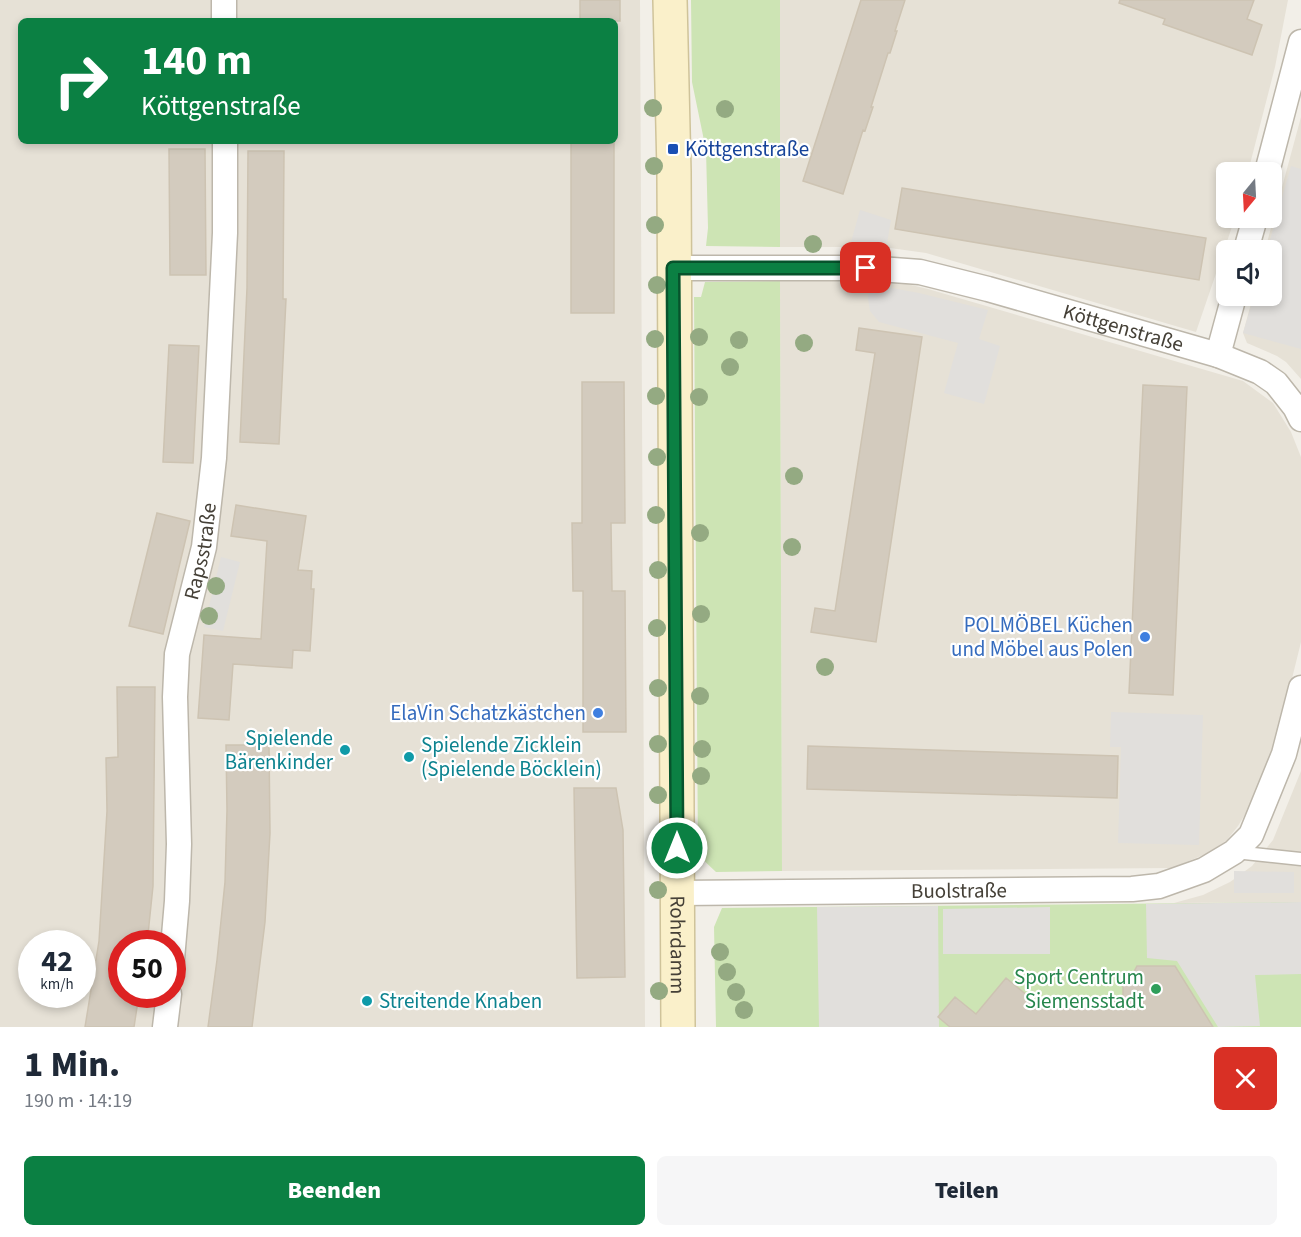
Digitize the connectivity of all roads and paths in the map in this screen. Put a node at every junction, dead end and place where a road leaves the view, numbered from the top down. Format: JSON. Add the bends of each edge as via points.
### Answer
{"nodes":[{"id":1,"x":224,"y":0,"type":"edge"},
{"id":2,"x":670,"y":0,"type":"edge"},
{"id":3,"x":224,"y":18,"type":"edge"},
{"id":4,"x":1301,"y":42,"type":"edge"},
{"id":5,"x":225,"y":144,"type":"edge"},
{"id":6,"x":1270,"y":162,"type":"edge"},
{"id":7,"x":673,"y":268,"type":"junction"},
{"id":8,"x":1231,"y":306,"type":"edge"},
{"id":9,"x":1218,"y":355,"type":"junction"},
{"id":10,"x":1301,"y":419,"type":"edge"},
{"id":11,"x":1301,"y":688,"type":"edge"},
{"id":12,"x":1234,"y":852,"type":"junction"},
{"id":13,"x":1301,"y":859,"type":"edge"},
{"id":14,"x":677,"y":893,"type":"junction"},
{"id":15,"x":174,"y":930,"type":"edge"},
{"id":16,"x":167,"y":1008,"type":"edge"},
{"id":17,"x":165,"y":1027,"type":"edge"},
{"id":18,"x":678,"y":1027,"type":"edge"}],
"edges":[{"from":1,"to":3,"type":"street"},
{"from":2,"to":7,"type":"main road","name":"Rohrdamm"},
{"from":4,"to":6,"type":"street"},
{"from":5,"to":15,"type":"street","name":"Rapsstraße","via":[[225,233],[214,458],[204,547],[177,654],[179,844]]},
{"from":7,"to":9,"type":"street","name":"Köttgenstraße","via":[[866,268],[920,272]]},
{"from":7,"to":14,"type":"main road","name":"Rohrdamm"},
{"from":8,"to":9,"type":"street"},
{"from":9,"to":10,"type":"street","name":"Köttgenstraße","via":[[1276,383]]},
{"from":11,"to":12,"type":"street","name":"Buolstraße","via":[[1284,754],[1251,836]]},
{"from":12,"to":13,"type":"lane"},
{"from":12,"to":14,"type":"street","name":"Buolstraße","via":[[1181,879],[1132,889]]},
{"from":14,"to":18,"type":"main road","name":"Rohrdamm"},
{"from":16,"to":17,"type":"street"}]}
